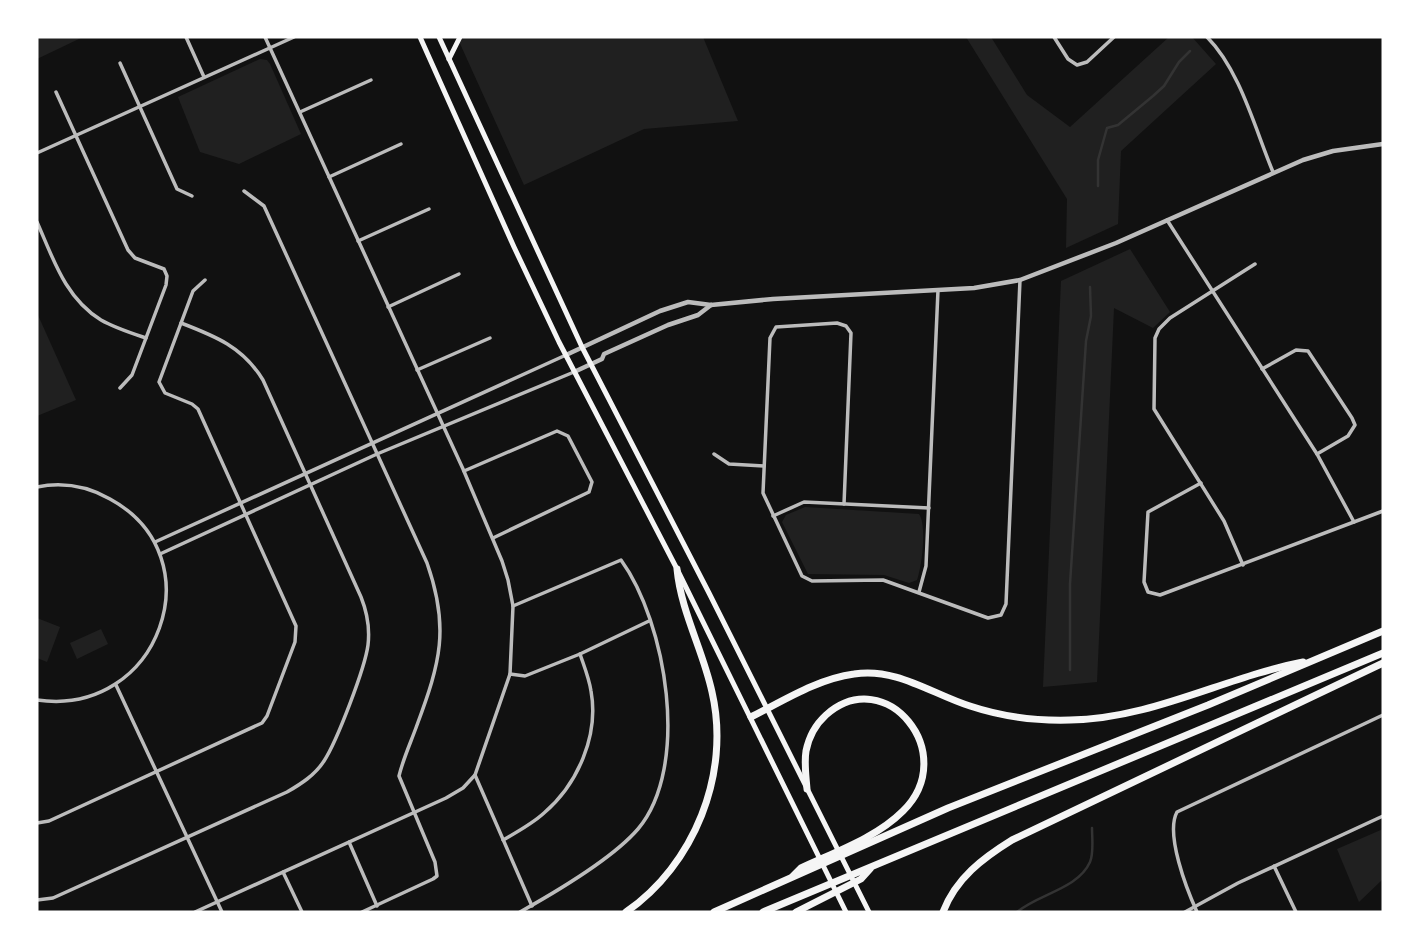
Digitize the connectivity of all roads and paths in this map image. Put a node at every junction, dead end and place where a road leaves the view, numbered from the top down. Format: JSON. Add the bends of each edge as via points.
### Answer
{"nodes":[{"id":1,"x":186,"y":37,"type":"edge"},
{"id":2,"x":265,"y":37,"type":"edge"},
{"id":3,"x":294,"y":37,"type":"edge"},
{"id":4,"x":430,"y":37,"type":"edge"},
{"id":5,"x":439,"y":37,"type":"edge"},
{"id":6,"x":460,"y":37,"type":"edge"},
{"id":7,"x":1054,"y":37,"type":"edge"},
{"id":8,"x":1114,"y":37,"type":"edge"},
{"id":9,"x":1207,"y":37,"type":"edge"},
{"id":10,"x":421,"y":38,"type":"edge"},
{"id":11,"x":270,"y":48,"type":"junction"},
{"id":12,"x":449,"y":59,"type":"junction"},
{"id":13,"x":120,"y":63,"type":"dead end"},
{"id":14,"x":204,"y":77,"type":"junction"},
{"id":15,"x":371,"y":80,"type":"dead end"},
{"id":16,"x":56,"y":92,"type":"dead end"},
{"id":17,"x":139,"y":107,"type":"junction"},
{"id":18,"x":299,"y":112,"type":"junction"},
{"id":19,"x":76,"y":135,"type":"junction"},
{"id":20,"x":401,"y":144,"type":"dead end"},
{"id":21,"x":1383,"y":144,"type":"edge"},
{"id":22,"x":37,"y":153,"type":"edge"},
{"id":23,"x":1273,"y":173,"type":"junction"},
{"id":24,"x":329,"y":177,"type":"junction"},
{"id":25,"x":244,"y":191,"type":"dead end"},
{"id":26,"x":192,"y":196,"type":"dead end"},
{"id":27,"x":429,"y":209,"type":"dead end"},
{"id":28,"x":1167,"y":220,"type":"junction"},
{"id":29,"x":37,"y":222,"type":"edge"},
{"id":30,"x":358,"y":241,"type":"junction"},
{"id":31,"x":1255,"y":264,"type":"dead end"},
{"id":32,"x":459,"y":274,"type":"dead end"},
{"id":33,"x":205,"y":280,"type":"dead end"},
{"id":34,"x":1020,"y":280,"type":"junction"},
{"id":35,"x":937,"y":290,"type":"junction"},
{"id":36,"x":1212,"y":293,"type":"junction"},
{"id":37,"x":711,"y":305,"type":"junction"},
{"id":38,"x":388,"y":307,"type":"junction"},
{"id":39,"x":181,"y":323,"type":"junction"},
{"id":40,"x":146,"y":338,"type":"junction"},
{"id":41,"x":490,"y":338,"type":"dead end"},
{"id":42,"x":582,"y":347,"type":"junction"},
{"id":43,"x":566,"y":355,"type":"junction"},
{"id":44,"x":590,"y":365,"type":"junction"},
{"id":45,"x":1262,"y":369,"type":"junction"},
{"id":46,"x":417,"y":370,"type":"junction"},
{"id":47,"x":574,"y":372,"type":"junction"},
{"id":48,"x":120,"y":388,"type":"dead end"},
{"id":49,"x":436,"y":414,"type":"junction"},
{"id":50,"x":442,"y":427,"type":"junction"},
{"id":51,"x":372,"y":444,"type":"junction"},
{"id":52,"x":377,"y":454,"type":"junction"},
{"id":53,"x":714,"y":454,"type":"dead end"},
{"id":54,"x":1317,"y":454,"type":"junction"},
{"id":55,"x":764,"y":466,"type":"junction"},
{"id":56,"x":464,"y":471,"type":"junction"},
{"id":57,"x":305,"y":474,"type":"junction"},
{"id":58,"x":1201,"y":483,"type":"junction"},
{"id":59,"x":310,"y":485,"type":"junction"},
{"id":60,"x":37,"y":487,"type":"edge"},
{"id":61,"x":241,"y":504,"type":"junction"},
{"id":62,"x":844,"y":504,"type":"junction"},
{"id":63,"x":929,"y":508,"type":"junction"},
{"id":64,"x":1383,"y":511,"type":"edge"},
{"id":65,"x":245,"y":513,"type":"junction"},
{"id":66,"x":773,"y":516,"type":"junction"},
{"id":67,"x":1354,"y":522,"type":"junction"},
{"id":68,"x":493,"y":538,"type":"junction"},
{"id":69,"x":155,"y":542,"type":"junction"},
{"id":70,"x":160,"y":554,"type":"junction"},
{"id":71,"x":1243,"y":565,"type":"junction"},
{"id":72,"x":677,"y":569,"type":"junction"},
{"id":73,"x":919,"y":593,"type":"junction"},
{"id":74,"x":513,"y":606,"type":"junction"},
{"id":75,"x":649,"y":621,"type":"junction"},
{"id":76,"x":1383,"y":631,"type":"edge"},
{"id":77,"x":1383,"y":653,"type":"edge"},
{"id":78,"x":580,"y":654,"type":"junction"},
{"id":79,"x":1317,"y":659,"type":"junction"},
{"id":80,"x":1383,"y":663,"type":"edge"},
{"id":81,"x":510,"y":674,"type":"junction"},
{"id":82,"x":116,"y":685,"type":"junction"},
{"id":83,"x":37,"y":700,"type":"edge"},
{"id":84,"x":766,"y":709,"type":"junction"},
{"id":85,"x":1383,"y":715,"type":"edge"},
{"id":86,"x":751,"y":717,"type":"junction"},
{"id":87,"x":156,"y":772,"type":"junction"},
{"id":88,"x":475,"y":775,"type":"junction"},
{"id":89,"x":807,"y":789,"type":"junction"},
{"id":90,"x":413,"y":813,"type":"junction"},
{"id":91,"x":1383,"y":816,"type":"edge"},
{"id":92,"x":37,"y":823,"type":"edge"},
{"id":93,"x":186,"y":837,"type":"junction"},
{"id":94,"x":503,"y":840,"type":"junction"},
{"id":95,"x":349,"y":842,"type":"junction"},
{"id":96,"x":873,"y":866,"type":"junction"},
{"id":97,"x":1274,"y":866,"type":"junction"},
{"id":98,"x":283,"y":872,"type":"junction"},
{"id":99,"x":788,"y":881,"type":"junction"},
{"id":100,"x":37,"y":900,"type":"edge"},
{"id":101,"x":217,"y":902,"type":"junction"},
{"id":102,"x":377,"y":906,"type":"junction"},
{"id":103,"x":532,"y":906,"type":"junction"},
{"id":104,"x":1195,"y":907,"type":"junction"},
{"id":105,"x":868,"y":910,"type":"edge"},
{"id":106,"x":195,"y":912,"type":"edge"},
{"id":107,"x":222,"y":912,"type":"edge"},
{"id":108,"x":302,"y":912,"type":"edge"},
{"id":109,"x":362,"y":912,"type":"edge"},
{"id":110,"x":520,"y":912,"type":"edge"},
{"id":111,"x":626,"y":912,"type":"edge"},
{"id":112,"x":714,"y":912,"type":"edge"},
{"id":113,"x":762,"y":912,"type":"edge"},
{"id":114,"x":796,"y":912,"type":"edge"},
{"id":115,"x":846,"y":912,"type":"edge"},
{"id":116,"x":943,"y":912,"type":"edge"},
{"id":117,"x":1185,"y":912,"type":"edge"},
{"id":118,"x":1198,"y":912,"type":"edge"},
{"id":119,"x":1296,"y":912,"type":"edge"}],
"edges":[{"from":1,"to":14,"type":"street"},
{"from":2,"to":11,"type":"street"},
{"from":3,"to":11,"type":"street"},
{"from":4,"to":10,"type":"main road"},
{"from":5,"to":12,"type":"main road"},
{"from":6,"to":12,"type":"main road"},
{"from":7,"to":8,"type":"street","via":[[1077,65],[1087,62]]},
{"from":9,"to":23,"type":"street","via":[[1234,75]]},
{"from":10,"to":43,"type":"main road"},
{"from":11,"to":14,"type":"street"},
{"from":11,"to":18,"type":"street"},
{"from":12,"to":42,"type":"main road"},
{"from":13,"to":17,"type":"street"},
{"from":14,"to":17,"type":"street"},
{"from":15,"to":18,"type":"street"},
{"from":16,"to":19,"type":"street"},
{"from":17,"to":19,"type":"street"},
{"from":17,"to":26,"type":"street","via":[[177,189]]},
{"from":18,"to":24,"type":"street"},
{"from":19,"to":22,"type":"street"},
{"from":19,"to":40,"type":"street","via":[[128,250],[166,272],[166,285]]},
{"from":20,"to":24,"type":"street"},
{"from":21,"to":23,"type":"street","via":[[1319,155]]},
{"from":23,"to":28,"type":"street"},
{"from":24,"to":30,"type":"street"},
{"from":25,"to":51,"type":"street","via":[[264,206]]},
{"from":27,"to":30,"type":"street"},
{"from":28,"to":34,"type":"street"},
{"from":28,"to":36,"type":"street"},
{"from":29,"to":40,"type":"street","via":[[77,301],[102,321]]},
{"from":30,"to":38,"type":"street"},
{"from":31,"to":36,"type":"street"},
{"from":32,"to":38,"type":"street"},
{"from":33,"to":39,"type":"street","via":[[193,290]]},
{"from":34,"to":35,"type":"street"},
{"from":34,"to":73,"type":"street","via":[[1005,607],[1001,615],[988,618]]},
{"from":35,"to":37,"type":"street"},
{"from":35,"to":63,"type":"street"},
{"from":36,"to":45,"type":"street"},
{"from":36,"to":58,"type":"street","via":[[1164,323],[1155,338],[1154,409]]},
{"from":37,"to":42,"type":"street","via":[[688,302],[660,311]]},
{"from":37,"to":44,"type":"street"},
{"from":38,"to":46,"type":"street"},
{"from":39,"to":57,"type":"street","via":[[225,341],[254,366]]},
{"from":39,"to":61,"type":"street","via":[[160,385],[165,393],[198,409]]},
{"from":40,"to":48,"type":"street","via":[[132,375]]},
{"from":41,"to":46,"type":"street"},
{"from":42,"to":43,"type":"street"},
{"from":42,"to":44,"type":"main road"},
{"from":43,"to":47,"type":"main road"},
{"from":43,"to":49,"type":"street"},
{"from":44,"to":47,"type":"street"},
{"from":44,"to":84,"type":"main road"},
{"from":45,"to":54,"type":"street"},
{"from":45,"to":54,"type":"street","via":[[1296,350],[1308,351],[1352,418],[1352,433]]},
{"from":46,"to":49,"type":"street"},
{"from":47,"to":50,"type":"street"},
{"from":47,"to":72,"type":"main road"},
{"from":49,"to":50,"type":"street"},
{"from":49,"to":51,"type":"street"},
{"from":50,"to":52,"type":"street"},
{"from":50,"to":56,"type":"street"},
{"from":51,"to":52,"type":"street"},
{"from":51,"to":57,"type":"street"},
{"from":52,"to":59,"type":"street"},
{"from":52,"to":90,"type":"street","via":[[427,563],[441,625],[437,666],[399,776]]},
{"from":53,"to":55,"type":"street","via":[[729,464]]},
{"from":54,"to":67,"type":"street"},
{"from":55,"to":62,"type":"street","via":[[771,333],[780,326],[842,324],[852,337]]},
{"from":55,"to":66,"type":"street","via":[[763,493]]},
{"from":56,"to":68,"type":"street"},
{"from":56,"to":68,"type":"street","via":[[560,431],[568,436],[593,482],[589,492]]},
{"from":57,"to":59,"type":"street"},
{"from":57,"to":61,"type":"street"},
{"from":58,"to":71,"type":"street"},
{"from":58,"to":71,"type":"street","via":[[1148,512],[1145,588],[1160,595]]},
{"from":59,"to":65,"type":"street"},
{"from":59,"to":93,"type":"street","via":[[364,606],[366,655],[332,744],[311,776],[287,792]]},
{"from":60,"to":69,"type":"street","via":[[74,486],[102,494],[131,513]]},
{"from":61,"to":65,"type":"street"},
{"from":61,"to":69,"type":"street"},
{"from":62,"to":63,"type":"street"},
{"from":62,"to":66,"type":"street","via":[[804,502]]},
{"from":63,"to":73,"type":"street","via":[[926,566]]},
{"from":64,"to":67,"type":"street"},
{"from":65,"to":70,"type":"street"},
{"from":65,"to":87,"type":"street","via":[[296,626],[295,642],[262,723]]},
{"from":66,"to":73,"type":"street","via":[[806,580],[883,580]]},
{"from":67,"to":71,"type":"street"},
{"from":68,"to":74,"type":"street"},
{"from":69,"to":70,"type":"street"},
{"from":70,"to":82,"type":"street","via":[[166,590],[160,626],[141,662]]},
{"from":72,"to":86,"type":"main road"},
{"from":72,"to":111,"type":"highway","via":[[679,592],[713,694],[717,730],[713,779],[699,820],[675,864]]},
{"from":74,"to":75,"type":"street","via":[[621,560]]},
{"from":74,"to":81,"type":"street"},
{"from":75,"to":78,"type":"street"},
{"from":75,"to":103,"type":"street","via":[[666,682],[668,752],[659,793],[640,827],[621,847]]},
{"from":76,"to":79,"type":"highway"},
{"from":77,"to":96,"type":"highway"},
{"from":78,"to":81,"type":"street","via":[[526,676]]},
{"from":78,"to":94,"type":"street","via":[[591,691],[592,717],[576,774],[543,814]]},
{"from":79,"to":84,"type":"highway","via":[[1267,669],[1136,711],[1085,719],[1001,715],[903,679],[869,673],[835,678]]},
{"from":79,"to":99,"type":"highway","via":[[948,808]]},
{"from":80,"to":116,"type":"highway","via":[[1012,840],[967,873]]},
{"from":81,"to":88,"type":"street"},
{"from":82,"to":83,"type":"street","via":[[78,700]]},
{"from":82,"to":87,"type":"street"},
{"from":84,"to":86,"type":"highway"},
{"from":84,"to":89,"type":"main road"},
{"from":85,"to":104,"type":"street","via":[[1177,812],[1173,822],[1181,873]]},
{"from":86,"to":115,"type":"main road"},
{"from":87,"to":92,"type":"street"},
{"from":87,"to":93,"type":"street"},
{"from":88,"to":90,"type":"street","via":[[463,788]]},
{"from":88,"to":94,"type":"street"},
{"from":89,"to":99,"type":"highway","via":[[809,739],[821,719],[836,707],[867,700],[884,704],[902,714],[915,729],[923,748],[924,775],[908,806],[883,828],[801,868]]},
{"from":89,"to":105,"type":"main road"},
{"from":90,"to":95,"type":"street"},
{"from":90,"to":102,"type":"street","via":[[437,876]]},
{"from":91,"to":97,"type":"street"},
{"from":93,"to":100,"type":"street","via":[[53,898]]},
{"from":93,"to":101,"type":"street"},
{"from":94,"to":103,"type":"street"},
{"from":95,"to":98,"type":"street"},
{"from":95,"to":102,"type":"street"},
{"from":96,"to":113,"type":"highway"},
{"from":96,"to":114,"type":"highway","via":[[861,878]]},
{"from":97,"to":104,"type":"street"},
{"from":97,"to":119,"type":"street"},
{"from":98,"to":101,"type":"street"},
{"from":98,"to":108,"type":"street"},
{"from":99,"to":112,"type":"highway"},
{"from":101,"to":106,"type":"street"},
{"from":101,"to":107,"type":"street"},
{"from":102,"to":109,"type":"street"},
{"from":103,"to":110,"type":"street"},
{"from":104,"to":117,"type":"street"},
{"from":104,"to":118,"type":"street"}]}
